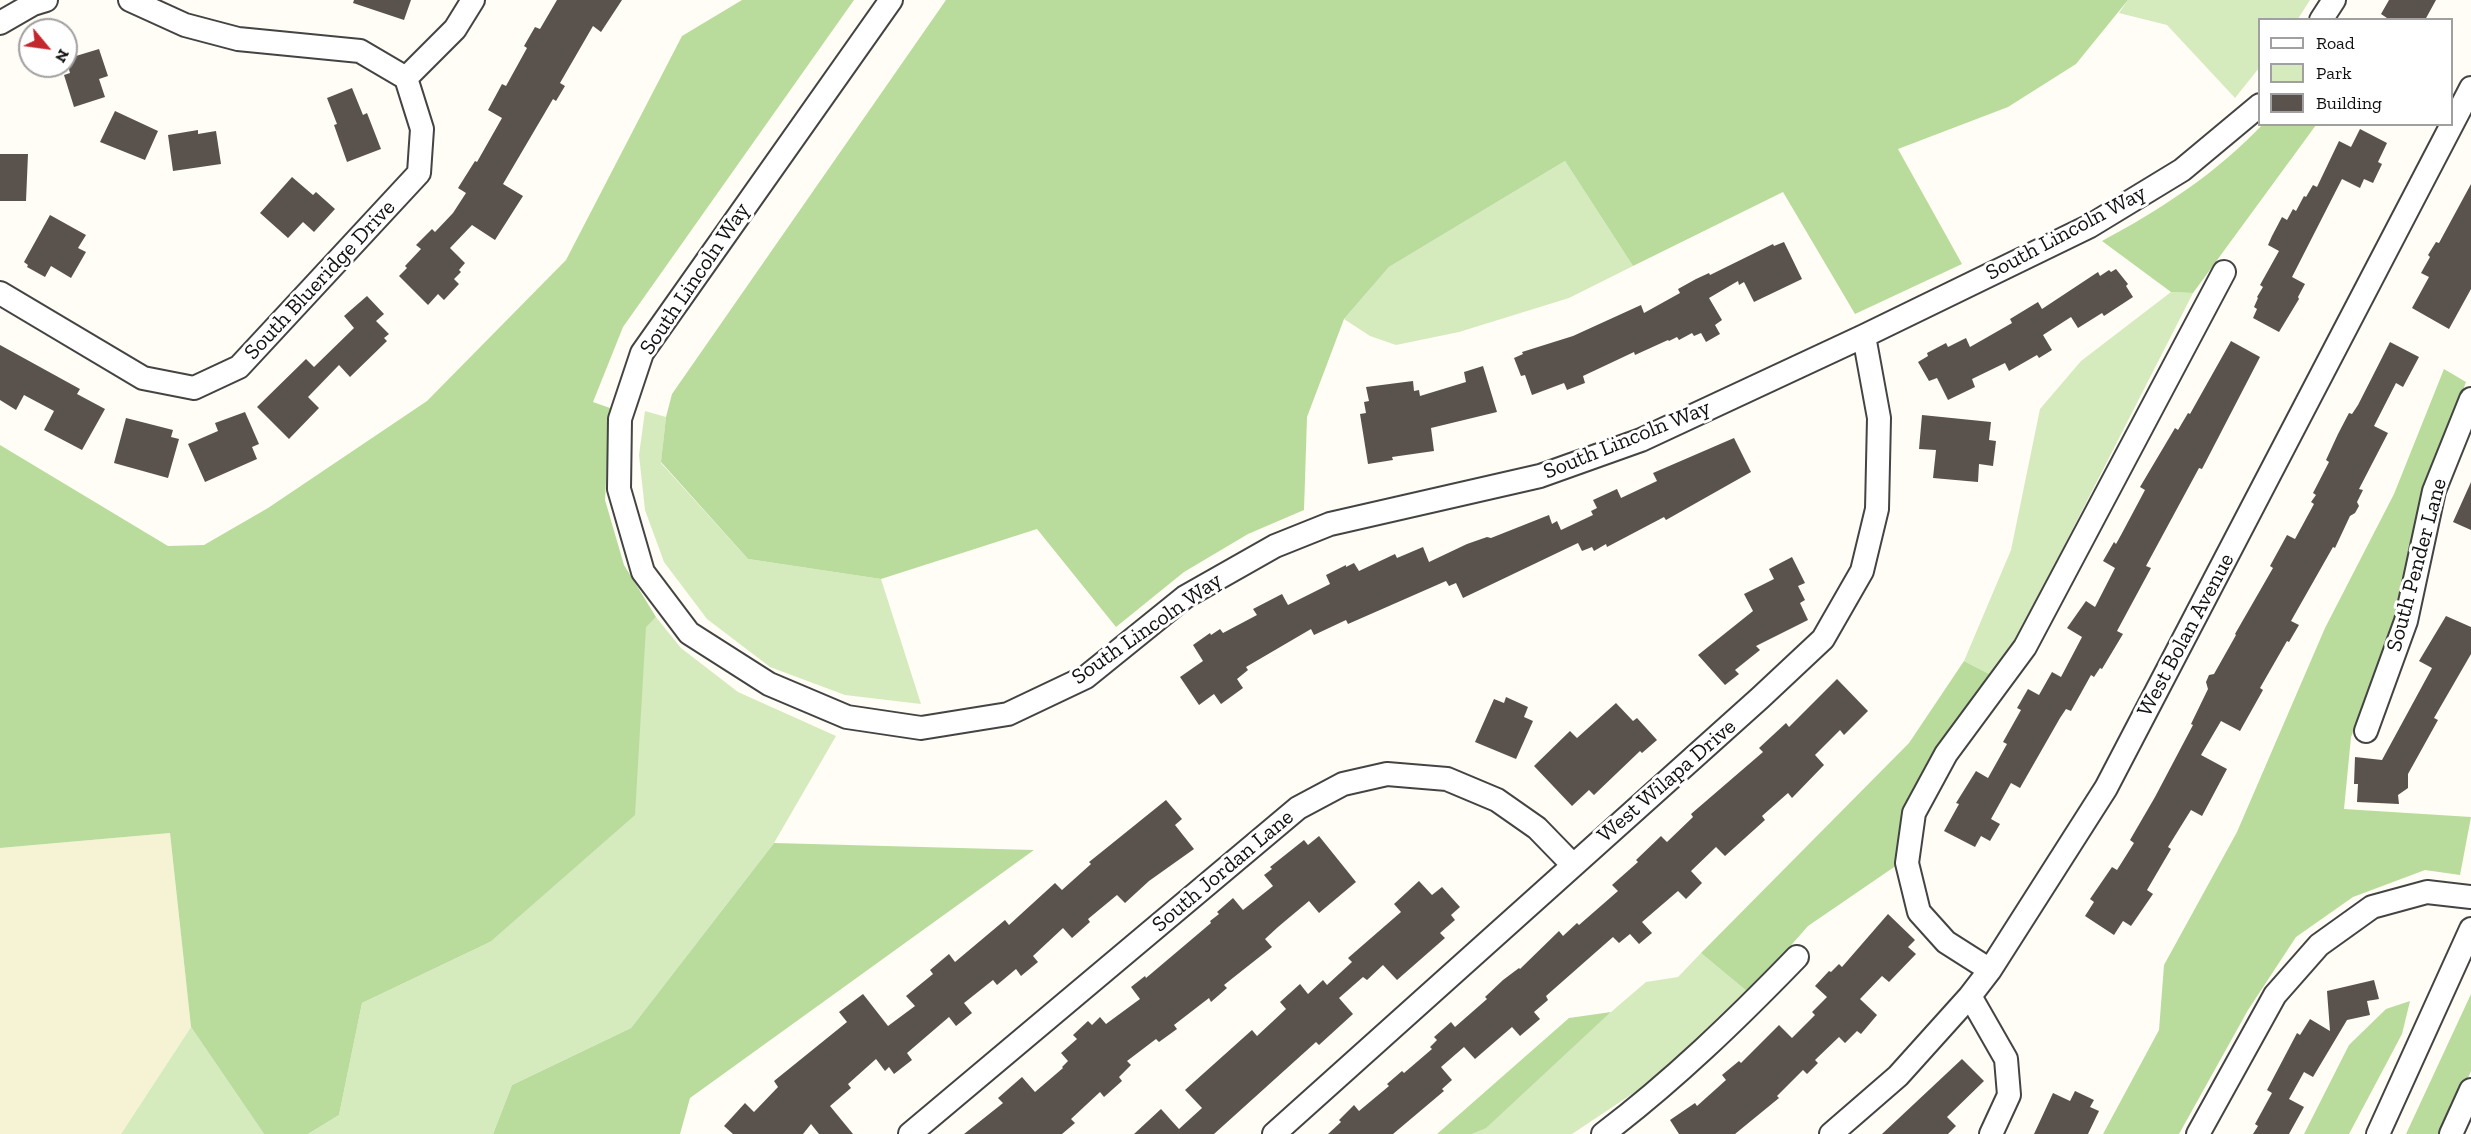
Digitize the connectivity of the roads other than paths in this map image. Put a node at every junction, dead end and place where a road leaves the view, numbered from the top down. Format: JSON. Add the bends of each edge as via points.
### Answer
{"nodes":[{"id":1,"x":46,"y":0,"type":"edge"},
{"id":2,"x":130,"y":0,"type":"edge"},
{"id":3,"x":473,"y":0,"type":"edge"},
{"id":4,"x":891,"y":0,"type":"edge"},
{"id":5,"x":2334,"y":0,"type":"edge"},
{"id":6,"x":2322,"y":18,"type":"edge"},
{"id":7,"x":0,"y":22,"type":"edge"},
{"id":8,"x":406,"y":78,"type":"junction"},
{"id":9,"x":2471,"y":88,"type":"edge"},
{"id":10,"x":2258,"y":106,"type":"edge"},
{"id":11,"x":2453,"y":123,"type":"edge"},
{"id":12,"x":2451,"y":126,"type":"edge"},
{"id":13,"x":2224,"y":272,"type":"dead end"},
{"id":14,"x":0,"y":293,"type":"edge"},
{"id":15,"x":1864,"y":336,"type":"junction"},
{"id":16,"x":2471,"y":399,"type":"edge"},
{"id":17,"x":2366,"y":732,"type":"dead end"},
{"id":18,"x":1572,"y":864,"type":"junction"},
{"id":19,"x":2471,"y":897,"type":"edge"},
{"id":20,"x":2471,"y":929,"type":"edge"},
{"id":21,"x":1797,"y":957,"type":"dead end"},
{"id":22,"x":1990,"y":970,"type":"junction"},
{"id":23,"x":1970,"y":996,"type":"junction"},
{"id":24,"x":2471,"y":1090,"type":"edge"},
{"id":25,"x":910,"y":1134,"type":"edge"},
{"id":26,"x":1274,"y":1134,"type":"edge"},
{"id":27,"x":1603,"y":1134,"type":"edge"},
{"id":28,"x":1831,"y":1134,"type":"edge"},
{"id":29,"x":1991,"y":1134,"type":"edge"},
{"id":30,"x":2198,"y":1134,"type":"edge"},
{"id":31,"x":2378,"y":1134,"type":"edge"},
{"id":32,"x":2451,"y":1134,"type":"edge"}],
"edges":[{"from":1,"to":7,"type":"street"},
{"from":2,"to":8,"type":"street","via":[[185,25],[238,39],[360,51]]},
{"from":3,"to":8,"type":"street","via":[[456,29]]},
{"from":4,"to":15,"type":"street","name":"South Lincoln Way","via":[[642,353],[620,419],[619,489],[643,572],[689,633],[769,684],[847,717],[921,728],[1008,714],[1086,676],[1185,597],[1275,546],[1330,524],[1540,476],[1641,440]]},
{"from":5,"to":6,"type":"street"},
{"from":8,"to":14,"type":"street","name":"South Blueridge Drive","via":[[422,129],[419,173],[239,367],[194,388],[143,378]]},
{"from":9,"to":11,"type":"street","name":"West Bolan Avenue"},
{"from":10,"to":15,"type":"street","name":"South Lincoln Way","via":[[2182,170],[2090,226]]},
{"from":12,"to":22,"type":"street","name":"West Bolan Avenue","via":[[2106,788]]},
{"from":13,"to":22,"type":"street","via":[[2025,647],[1946,754],[1914,813],[1907,862],[1919,912],[1946,942]]},
{"from":15,"to":18,"type":"street","name":"West Wilapa Drive","via":[[1879,418],[1877,509],[1862,571],[1823,639]]},
{"from":16,"to":17,"type":"street","name":"South Pender Lane","via":[[2434,491],[2406,621]]},
{"from":18,"to":25,"type":"street","name":"South Jordan Lane","via":[[1537,828],[1497,800],[1448,779],[1387,774],[1343,784],[1298,808]]},
{"from":18,"to":26,"type":"street","name":"West Wilapa Drive"},
{"from":19,"to":30,"type":"street","via":[[2427,892],[2372,907],[2319,945],[2275,995]]},
{"from":20,"to":31,"type":"street"},
{"from":21,"to":27,"type":"street","via":[[1728,1028]]},
{"from":22,"to":23,"type":"street","name":"West Bolan Avenue"},
{"from":23,"to":28,"type":"street","name":"West Bolan Avenue","via":[[1898,1076]]},
{"from":23,"to":29,"type":"street","via":[[2006,1059],[2009,1095]]},
{"from":24,"to":32,"type":"street"}]}
